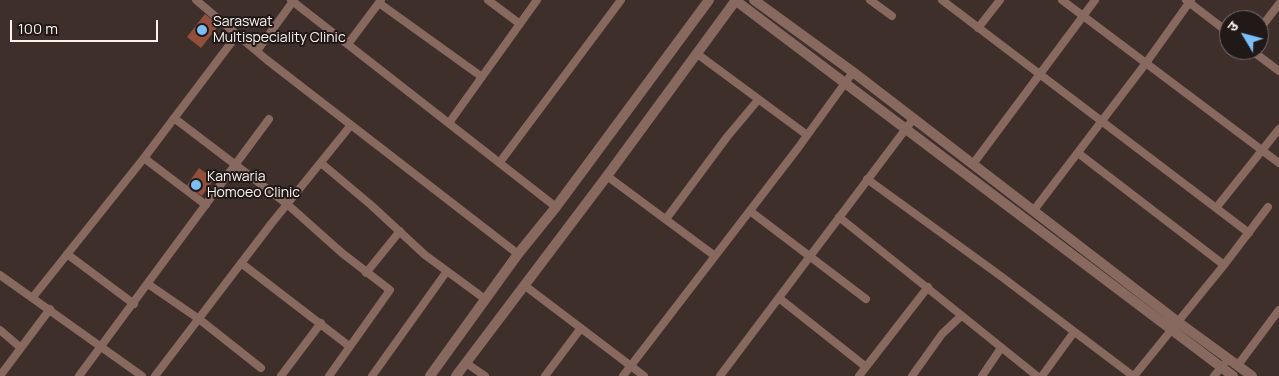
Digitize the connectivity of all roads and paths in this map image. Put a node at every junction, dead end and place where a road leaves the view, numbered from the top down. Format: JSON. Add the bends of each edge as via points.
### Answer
{"nodes":[{"id":1,"x":196,"y":0,"type":"edge"},
{"id":2,"x":488,"y":0,"type":"edge"},
{"id":3,"x":537,"y":0,"type":"edge"},
{"id":4,"x":621,"y":0,"type":"edge"},
{"id":5,"x":735,"y":0,"type":"edge"},
{"id":6,"x":754,"y":0,"type":"edge"},
{"id":7,"x":870,"y":0,"type":"edge"},
{"id":8,"x":942,"y":0,"type":"edge"},
{"id":9,"x":1000,"y":0,"type":"edge"},
{"id":10,"x":1062,"y":0,"type":"edge"},
{"id":11,"x":1095,"y":0,"type":"edge"},
{"id":12,"x":293,"y":1,"type":"edge"},
{"id":13,"x":380,"y":1,"type":"edge"},
{"id":14,"x":706,"y":1,"type":"edge"},
{"id":15,"x":1189,"y":1,"type":"edge"},
{"id":16,"x":1279,"y":4,"type":"edge"},
{"id":17,"x":892,"y":16,"type":"dead end"},
{"id":18,"x":1083,"y":16,"type":"junction"},
{"id":19,"x":1269,"y":17,"type":"edge"},
{"id":20,"x":520,"y":24,"type":"junction"},
{"id":21,"x":1219,"y":25,"type":"edge"},
{"id":22,"x":978,"y":28,"type":"junction"},
{"id":23,"x":237,"y":35,"type":"junction"},
{"id":24,"x":348,"y":44,"type":"junction"},
{"id":25,"x":257,"y":51,"type":"junction"},
{"id":26,"x":696,"y":53,"type":"junction"},
{"id":27,"x":1264,"y":60,"type":"edge"},
{"id":28,"x":1146,"y":63,"type":"junction"},
{"id":29,"x":1279,"y":71,"type":"edge"},
{"id":30,"x":853,"y":72,"type":"junction"},
{"id":31,"x":1040,"y":75,"type":"junction"},
{"id":32,"x":482,"y":77,"type":"junction"},
{"id":33,"x":845,"y":83,"type":"junction"},
{"id":34,"x":758,"y":100,"type":"junction"},
{"id":35,"x":174,"y":118,"type":"junction"},
{"id":36,"x":914,"y":118,"type":"junction"},
{"id":37,"x":269,"y":119,"type":"dead end"},
{"id":38,"x":1101,"y":122,"type":"junction"},
{"id":39,"x":449,"y":123,"type":"junction"},
{"id":40,"x":351,"y":125,"type":"junction"},
{"id":41,"x":1279,"y":128,"type":"edge"},
{"id":42,"x":906,"y":129,"type":"junction"},
{"id":43,"x":807,"y":135,"type":"junction"},
{"id":44,"x":1261,"y":150,"type":"junction"},
{"id":45,"x":1078,"y":153,"type":"junction"},
{"id":46,"x":144,"y":158,"type":"junction"},
{"id":47,"x":500,"y":162,"type":"junction"},
{"id":48,"x":321,"y":163,"type":"junction"},
{"id":49,"x":1279,"y":163,"type":"edge"},
{"id":50,"x":236,"y":164,"type":"junction"},
{"id":51,"x":973,"y":164,"type":"junction"},
{"id":52,"x":607,"y":176,"type":"junction"},
{"id":53,"x":867,"y":179,"type":"junction"},
{"id":54,"x":287,"y":204,"type":"junction"},
{"id":55,"x":206,"y":205,"type":"junction"},
{"id":56,"x":556,"y":206,"type":"junction"},
{"id":57,"x":1268,"y":207,"type":"dead end"},
{"id":58,"x":1216,"y":208,"type":"junction"},
{"id":59,"x":1034,"y":210,"type":"junction"},
{"id":60,"x":750,"y":211,"type":"junction"},
{"id":61,"x":839,"y":217,"type":"junction"},
{"id":62,"x":666,"y":218,"type":"junction"},
{"id":63,"x":400,"y":231,"type":"junction"},
{"id":64,"x":1248,"y":233,"type":"junction"},
{"id":65,"x":66,"y":254,"type":"junction"},
{"id":66,"x":518,"y":254,"type":"junction"},
{"id":67,"x":715,"y":256,"type":"junction"},
{"id":68,"x":811,"y":256,"type":"junction"},
{"id":69,"x":241,"y":263,"type":"junction"},
{"id":70,"x":1224,"y":265,"type":"junction"},
{"id":71,"x":446,"y":271,"type":"junction"},
{"id":72,"x":366,"y":273,"type":"junction"},
{"id":73,"x":0,"y":275,"type":"edge"},
{"id":74,"x":148,"y":284,"type":"junction"},
{"id":75,"x":524,"y":285,"type":"junction"},
{"id":76,"x":928,"y":287,"type":"junction"},
{"id":77,"x":33,"y":298,"type":"junction"},
{"id":78,"x":779,"y":298,"type":"junction"},
{"id":79,"x":485,"y":299,"type":"junction"},
{"id":80,"x":866,"y":299,"type":"dead end"},
{"id":81,"x":134,"y":304,"type":"junction"},
{"id":82,"x":50,"y":309,"type":"junction"},
{"id":83,"x":1279,"y":310,"type":"edge"},
{"id":84,"x":961,"y":316,"type":"junction"},
{"id":85,"x":199,"y":319,"type":"junction"},
{"id":86,"x":320,"y":323,"type":"junction"},
{"id":87,"x":1175,"y":326,"type":"junction"},
{"id":88,"x":581,"y":328,"type":"junction"},
{"id":89,"x":0,"y":330,"type":"edge"},
{"id":90,"x":1074,"y":332,"type":"junction"},
{"id":91,"x":349,"y":346,"type":"junction"},
{"id":92,"x":101,"y":347,"type":"junction"},
{"id":93,"x":21,"y":348,"type":"junction"},
{"id":94,"x":1001,"y":348,"type":"junction"},
{"id":95,"x":1228,"y":358,"type":"junction"},
{"id":96,"x":466,"y":363,"type":"junction"},
{"id":97,"x":1238,"y":365,"type":"junction"},
{"id":98,"x":630,"y":366,"type":"junction"},
{"id":99,"x":866,"y":367,"type":"junction"},
{"id":100,"x":1221,"y":367,"type":"junction"},
{"id":101,"x":261,"y":368,"type":"dead end"},
{"id":102,"x":0,"y":376,"type":"edge"},
{"id":103,"x":80,"y":376,"type":"edge"},
{"id":104,"x":142,"y":376,"type":"edge"},
{"id":105,"x":155,"y":376,"type":"edge"},
{"id":106,"x":281,"y":376,"type":"edge"},
{"id":107,"x":329,"y":376,"type":"edge"},
{"id":108,"x":372,"y":376,"type":"edge"},
{"id":109,"x":430,"y":376,"type":"edge"},
{"id":110,"x":456,"y":376,"type":"edge"},
{"id":111,"x":485,"y":376,"type":"edge"},
{"id":112,"x":546,"y":376,"type":"edge"},
{"id":113,"x":623,"y":376,"type":"edge"},
{"id":114,"x":644,"y":376,"type":"edge"},
{"id":115,"x":720,"y":376,"type":"edge"},
{"id":116,"x":859,"y":376,"type":"edge"},
{"id":117,"x":912,"y":376,"type":"edge"},
{"id":118,"x":982,"y":376,"type":"edge"},
{"id":119,"x":1037,"y":376,"type":"edge"},
{"id":120,"x":1042,"y":376,"type":"edge"},
{"id":121,"x":1134,"y":376,"type":"edge"},
{"id":122,"x":1214,"y":376,"type":"edge"},
{"id":123,"x":1233,"y":376,"type":"edge"},
{"id":124,"x":1252,"y":376,"type":"edge"}],
"edges":[{"from":1,"to":23,"type":"street"},
{"from":2,"to":20,"type":"street"},
{"from":3,"to":20,"type":"street"},
{"from":4,"to":47,"type":"street"},
{"from":5,"to":26,"type":"street"},
{"from":5,"to":33,"type":"street"},
{"from":6,"to":30,"type":"street"},
{"from":7,"to":17,"type":"street"},
{"from":8,"to":22,"type":"street"},
{"from":9,"to":22,"type":"street"},
{"from":10,"to":18,"type":"street"},
{"from":11,"to":18,"type":"street"},
{"from":12,"to":24,"type":"street"},
{"from":12,"to":25,"type":"street"},
{"from":13,"to":24,"type":"street"},
{"from":13,"to":32,"type":"street"},
{"from":14,"to":56,"type":"street"},
{"from":15,"to":21,"type":"street"},
{"from":15,"to":28,"type":"street"},
{"from":16,"to":19,"type":"street"},
{"from":18,"to":28,"type":"street"},
{"from":18,"to":31,"type":"street"},
{"from":20,"to":32,"type":"street"},
{"from":22,"to":31,"type":"street"},
{"from":23,"to":25,"type":"street"},
{"from":23,"to":35,"type":"street"},
{"from":24,"to":39,"type":"street"},
{"from":25,"to":40,"type":"street"},
{"from":26,"to":34,"type":"street"},
{"from":26,"to":52,"type":"street"},
{"from":27,"to":29,"type":"street"},
{"from":28,"to":38,"type":"street"},
{"from":28,"to":44,"type":"street"},
{"from":30,"to":33,"type":"street"},
{"from":30,"to":36,"type":"street"},
{"from":31,"to":38,"type":"street"},
{"from":31,"to":51,"type":"street"},
{"from":32,"to":39,"type":"street"},
{"from":33,"to":42,"type":"street"},
{"from":33,"to":43,"type":"street"},
{"from":34,"to":43,"type":"street"},
{"from":34,"to":62,"type":"street"},
{"from":35,"to":46,"type":"street"},
{"from":35,"to":50,"type":"street"},
{"from":36,"to":42,"type":"street"},
{"from":36,"to":51,"type":"street"},
{"from":37,"to":50,"type":"street"},
{"from":38,"to":45,"type":"street"},
{"from":38,"to":58,"type":"street"},
{"from":39,"to":47,"type":"street"},
{"from":40,"to":48,"type":"street"},
{"from":40,"to":66,"type":"street"},
{"from":41,"to":44,"type":"street"},
{"from":42,"to":53,"type":"street"},
{"from":42,"to":87,"type":"street"},
{"from":43,"to":60,"type":"street"},
{"from":44,"to":49,"type":"street"},
{"from":44,"to":58,"type":"street"},
{"from":45,"to":59,"type":"street"},
{"from":45,"to":70,"type":"street"},
{"from":46,"to":55,"type":"street"},
{"from":46,"to":65,"type":"street"},
{"from":47,"to":56,"type":"street"},
{"from":48,"to":54,"type":"street"},
{"from":48,"to":63,"type":"street"},
{"from":50,"to":54,"type":"street"},
{"from":50,"to":55,"type":"street"},
{"from":51,"to":59,"type":"street"},
{"from":52,"to":62,"type":"street"},
{"from":52,"to":75,"type":"street"},
{"from":53,"to":61,"type":"street"},
{"from":53,"to":90,"type":"street"},
{"from":54,"to":69,"type":"street"},
{"from":54,"to":72,"type":"street"},
{"from":55,"to":74,"type":"street"},
{"from":56,"to":66,"type":"street"},
{"from":57,"to":64,"type":"street"},
{"from":58,"to":64,"type":"street"},
{"from":59,"to":87,"type":"street"},
{"from":60,"to":67,"type":"street"},
{"from":60,"to":68,"type":"street"},
{"from":61,"to":68,"type":"street"},
{"from":61,"to":76,"type":"street"},
{"from":62,"to":67,"type":"street"},
{"from":63,"to":71,"type":"street"},
{"from":63,"to":72,"type":"street"},
{"from":64,"to":70,"type":"street"},
{"from":65,"to":77,"type":"street"},
{"from":65,"to":81,"type":"street"},
{"from":66,"to":79,"type":"street"},
{"from":67,"to":98,"type":"street"},
{"from":68,"to":78,"type":"street"},
{"from":68,"to":80,"type":"street"},
{"from":69,"to":85,"type":"street"},
{"from":69,"to":86,"type":"street"},
{"from":70,"to":87,"type":"street"},
{"from":71,"to":79,"type":"street"},
{"from":71,"to":108,"type":"street"},
{"from":72,"to":91,"type":"street","via":[[390,290]]},
{"from":73,"to":77,"type":"street"},
{"from":74,"to":81,"type":"street"},
{"from":74,"to":85,"type":"street"},
{"from":75,"to":88,"type":"street"},
{"from":75,"to":96,"type":"street"},
{"from":76,"to":84,"type":"street"},
{"from":76,"to":99,"type":"street"},
{"from":77,"to":82,"type":"street"},
{"from":78,"to":99,"type":"street"},
{"from":78,"to":115,"type":"street"},
{"from":79,"to":109,"type":"street"},
{"from":81,"to":92,"type":"street"},
{"from":82,"to":92,"type":"street"},
{"from":82,"to":93,"type":"street"},
{"from":83,"to":97,"type":"street"},
{"from":84,"to":94,"type":"street"},
{"from":84,"to":117,"type":"street","via":[[942,334]]},
{"from":85,"to":101,"type":"street"},
{"from":85,"to":105,"type":"street"},
{"from":86,"to":91,"type":"street"},
{"from":86,"to":106,"type":"street"},
{"from":87,"to":95,"type":"street"},
{"from":87,"to":100,"type":"street"},
{"from":87,"to":121,"type":"street"},
{"from":88,"to":98,"type":"street"},
{"from":88,"to":112,"type":"street"},
{"from":89,"to":93,"type":"street"},
{"from":90,"to":120,"type":"street"},
{"from":90,"to":121,"type":"street"},
{"from":91,"to":107,"type":"street"},
{"from":92,"to":103,"type":"street"},
{"from":92,"to":104,"type":"street"},
{"from":93,"to":102,"type":"street"},
{"from":94,"to":118,"type":"street"},
{"from":94,"to":119,"type":"street"},
{"from":95,"to":97,"type":"street"},
{"from":95,"to":100,"type":"street"},
{"from":96,"to":110,"type":"street"},
{"from":96,"to":111,"type":"street"},
{"from":97,"to":124,"type":"street"},
{"from":98,"to":113,"type":"street"},
{"from":98,"to":114,"type":"street"},
{"from":99,"to":116,"type":"street"},
{"from":100,"to":122,"type":"street"},
{"from":100,"to":123,"type":"street"}]}
